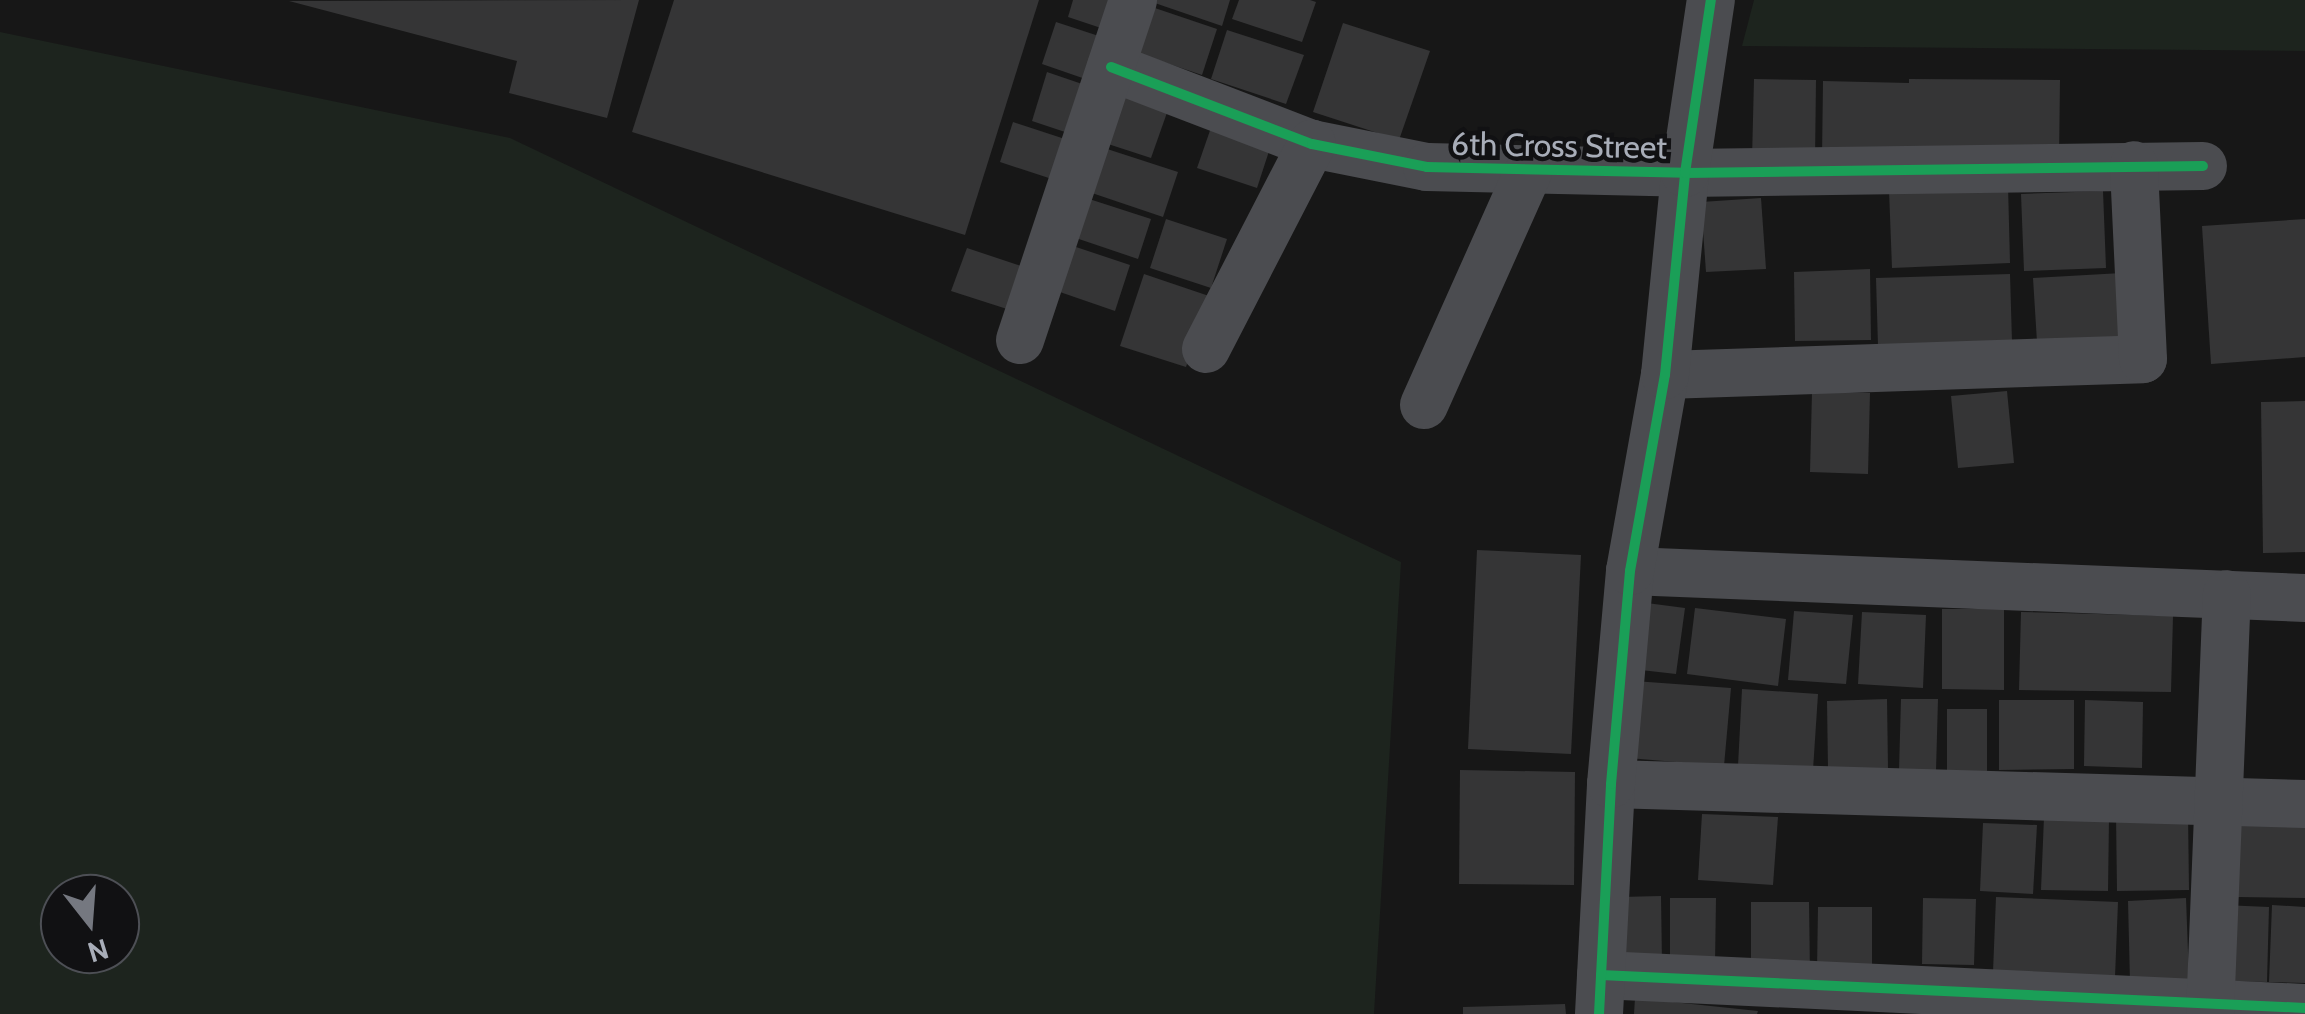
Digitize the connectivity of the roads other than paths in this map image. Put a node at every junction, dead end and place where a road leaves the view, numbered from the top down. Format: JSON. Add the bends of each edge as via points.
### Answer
{"nodes":[{"id":1,"x":1133,"y":0,"type":"edge"},
{"id":2,"x":1710,"y":0,"type":"edge"},
{"id":3,"x":1111,"y":67,"type":"junction"},
{"id":4,"x":1312,"y":144,"type":"junction"},
{"id":5,"x":2134,"y":165,"type":"junction"},
{"id":6,"x":2203,"y":166,"type":"dead end"},
{"id":7,"x":1528,"y":173,"type":"junction"},
{"id":8,"x":1685,"y":173,"type":"junction"},
{"id":9,"x":1020,"y":340,"type":"dead end"},
{"id":10,"x":1206,"y":348,"type":"dead end"},
{"id":11,"x":1665,"y":375,"type":"junction"},
{"id":12,"x":1424,"y":405,"type":"dead end"},
{"id":13,"x":1630,"y":572,"type":"junction"},
{"id":14,"x":2227,"y":594,"type":"junction"},
{"id":15,"x":2305,"y":598,"type":"edge"},
{"id":16,"x":1611,"y":784,"type":"junction"},
{"id":17,"x":2220,"y":802,"type":"junction"},
{"id":18,"x":2305,"y":804,"type":"edge"},
{"id":19,"x":1600,"y":995,"type":"edge"},
{"id":20,"x":2305,"y":1008,"type":"edge"},
{"id":21,"x":2211,"y":1010,"type":"edge"}],
"edges":[{"from":1,"to":3,"type":"street"},
{"from":2,"to":8,"type":"street"},
{"from":3,"to":4,"type":"street","name":"6th Cross Street"},
{"from":3,"to":9,"type":"street"},
{"from":4,"to":7,"type":"street","name":"6th Cross Street","via":[[1428,167]]},
{"from":4,"to":10,"type":"street"},
{"from":5,"to":6,"type":"street","name":"6th Cross Street"},
{"from":5,"to":8,"type":"street","name":"6th Cross Street"},
{"from":5,"to":11,"type":"street","via":[[2143,359]]},
{"from":7,"to":8,"type":"street","name":"6th Cross Street"},
{"from":7,"to":12,"type":"street"},
{"from":8,"to":11,"type":"street"},
{"from":11,"to":13,"type":"street"},
{"from":13,"to":14,"type":"street"},
{"from":13,"to":16,"type":"street"},
{"from":14,"to":15,"type":"street"},
{"from":14,"to":17,"type":"street"},
{"from":16,"to":17,"type":"street"},
{"from":16,"to":19,"type":"street"},
{"from":17,"to":18,"type":"street"},
{"from":17,"to":21,"type":"street"},
{"from":19,"to":21,"type":"street"},
{"from":20,"to":21,"type":"street"}]}
